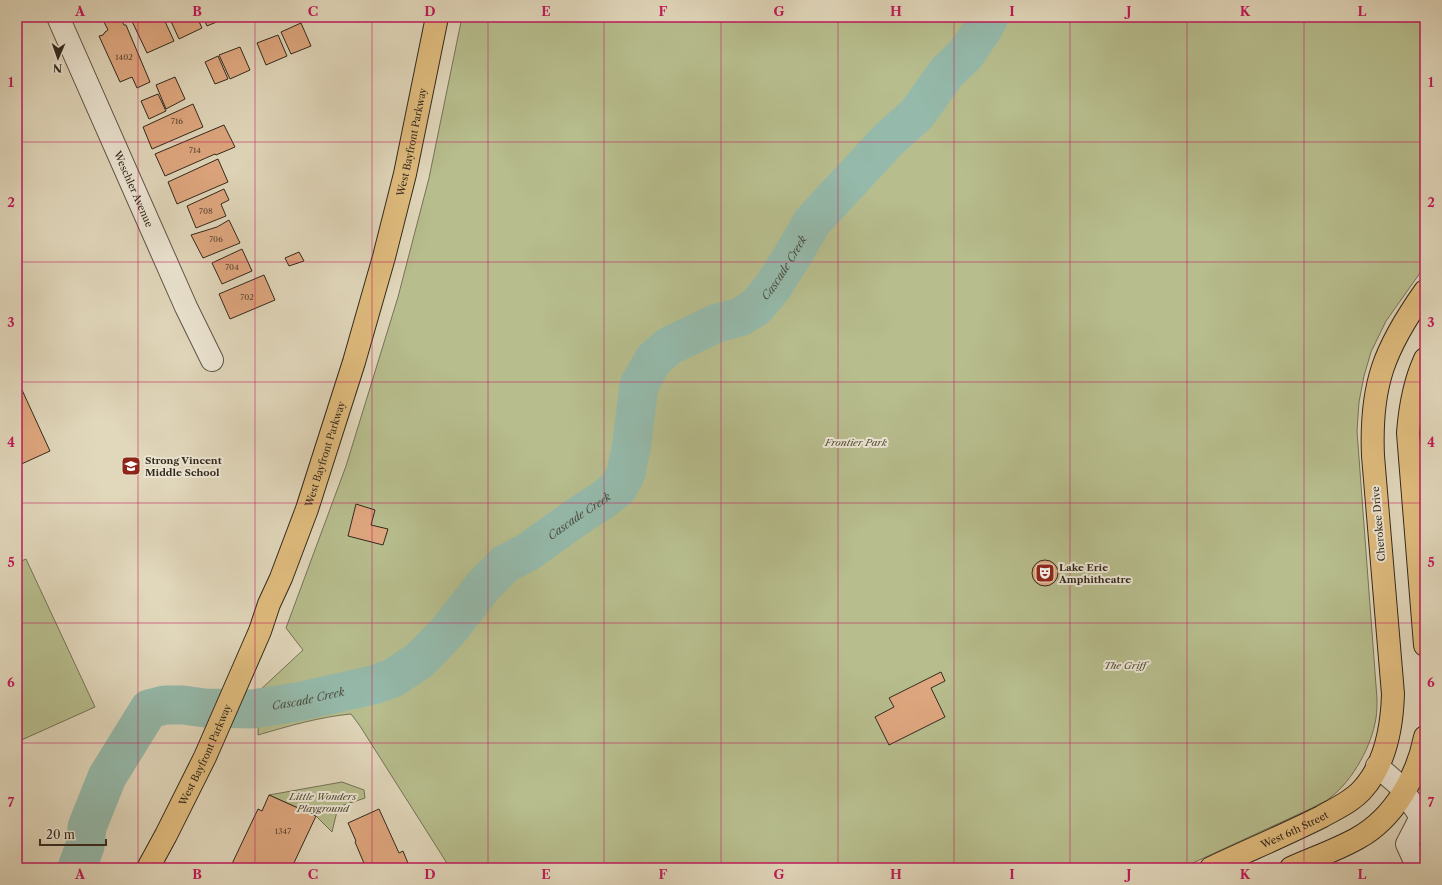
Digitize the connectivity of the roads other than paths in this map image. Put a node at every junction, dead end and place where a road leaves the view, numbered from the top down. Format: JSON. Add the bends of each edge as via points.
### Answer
{"nodes":[{"id":1,"x":58,"y":17,"type":"edge"},
{"id":2,"x":437,"y":17,"type":"edge"},
{"id":3,"x":1425,"y":291,"type":"edge"},
{"id":4,"x":1425,"y":359,"type":"edge"},
{"id":5,"x":212,"y":360,"type":"dead end"},
{"id":6,"x":1425,"y":645,"type":"edge"},
{"id":7,"x":1425,"y":737,"type":"edge"},
{"id":8,"x":1373,"y":773,"type":"junction"},
{"id":9,"x":1404,"y":792,"type":"junction"},
{"id":10,"x":1423,"y":818,"type":"edge"},
{"id":11,"x":148,"y":868,"type":"edge"},
{"id":12,"x":1211,"y":868,"type":"edge"},
{"id":13,"x":1291,"y":868,"type":"edge"},
{"id":14,"x":1418,"y":868,"type":"edge"}],
"edges":[{"from":1,"to":5,"type":"street","name":"Weschler Avenue","via":[[186,307]]},
{"from":2,"to":11,"type":"main road","name":"West Bayfront Parkway","via":[[405,174],[370,309],[303,520],[260,630],[205,757]]},
{"from":3,"to":8,"type":"main road","name":"Cherokee Drive","via":[[1396,336],[1385,359],[1373,408],[1373,456],[1393,694],[1389,731]]},
{"from":4,"to":6,"type":"main road","via":[[1413,392],[1408,433]]},
{"from":7,"to":9,"type":"main road","via":[[1418,762]]},
{"from":8,"to":9,"type":"street","via":[[1395,781]]},
{"from":8,"to":12,"type":"main road","name":"West 6th Street","via":[[1361,791],[1340,806]]},
{"from":9,"to":10,"type":"street"},
{"from":9,"to":13,"type":"main road","via":[[1391,812],[1359,838]]},
{"from":10,"to":14,"type":"street","via":[[1407,844]]}]}
